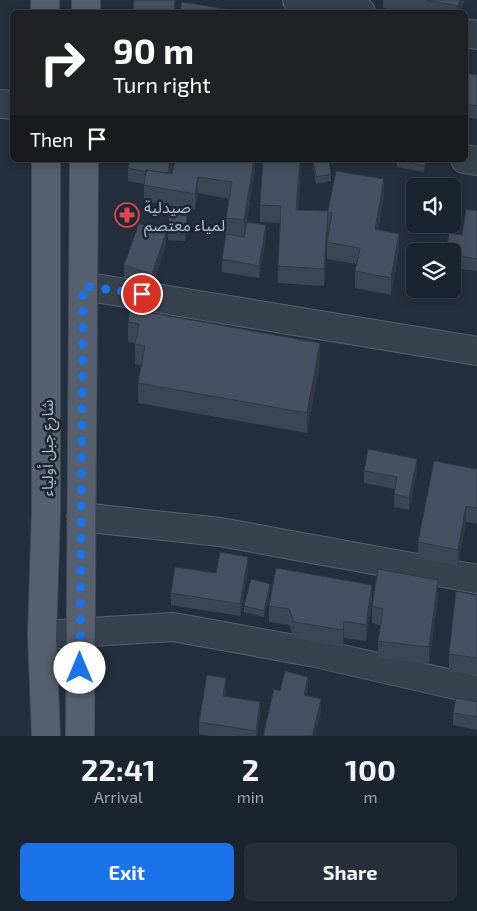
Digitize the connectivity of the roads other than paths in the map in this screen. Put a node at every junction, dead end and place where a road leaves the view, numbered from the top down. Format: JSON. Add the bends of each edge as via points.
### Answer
{"nodes":[{"id":1,"x":297,"y":0,"type":"edge"},
{"id":2,"x":350,"y":10,"type":"edge"},
{"id":3,"x":46,"y":162,"type":"edge"},
{"id":4,"x":84,"y":162,"type":"edge"},
{"id":5,"x":83,"y":286,"type":"junction"},
{"id":6,"x":477,"y":351,"type":"edge"},
{"id":7,"x":81,"y":517,"type":"junction"},
{"id":8,"x":477,"y":579,"type":"edge"},
{"id":9,"x":81,"y":634,"type":"junction"},
{"id":10,"x":42,"y":635,"type":"junction"},
{"id":11,"x":477,"y":690,"type":"edge"},
{"id":12,"x":46,"y":736,"type":"edge"},
{"id":13,"x":80,"y":736,"type":"edge"}],
"edges":[{"from":1,"to":2,"type":"street"},
{"from":3,"to":10,"type":"main road","name":"شارع جبل أولياء","via":[[46,512]]},
{"from":4,"to":5,"type":"main road"},
{"from":5,"to":6,"type":"street"},
{"from":5,"to":7,"type":"main road"},
{"from":7,"to":8,"type":"street","via":[[220,532]]},
{"from":7,"to":9,"type":"main road"},
{"from":9,"to":10,"type":"street"},
{"from":9,"to":11,"type":"street","via":[[172,627],[316,653]]},
{"from":9,"to":13,"type":"main road"},
{"from":10,"to":12,"type":"main road","name":"شارع جبل أولياء"}]}
